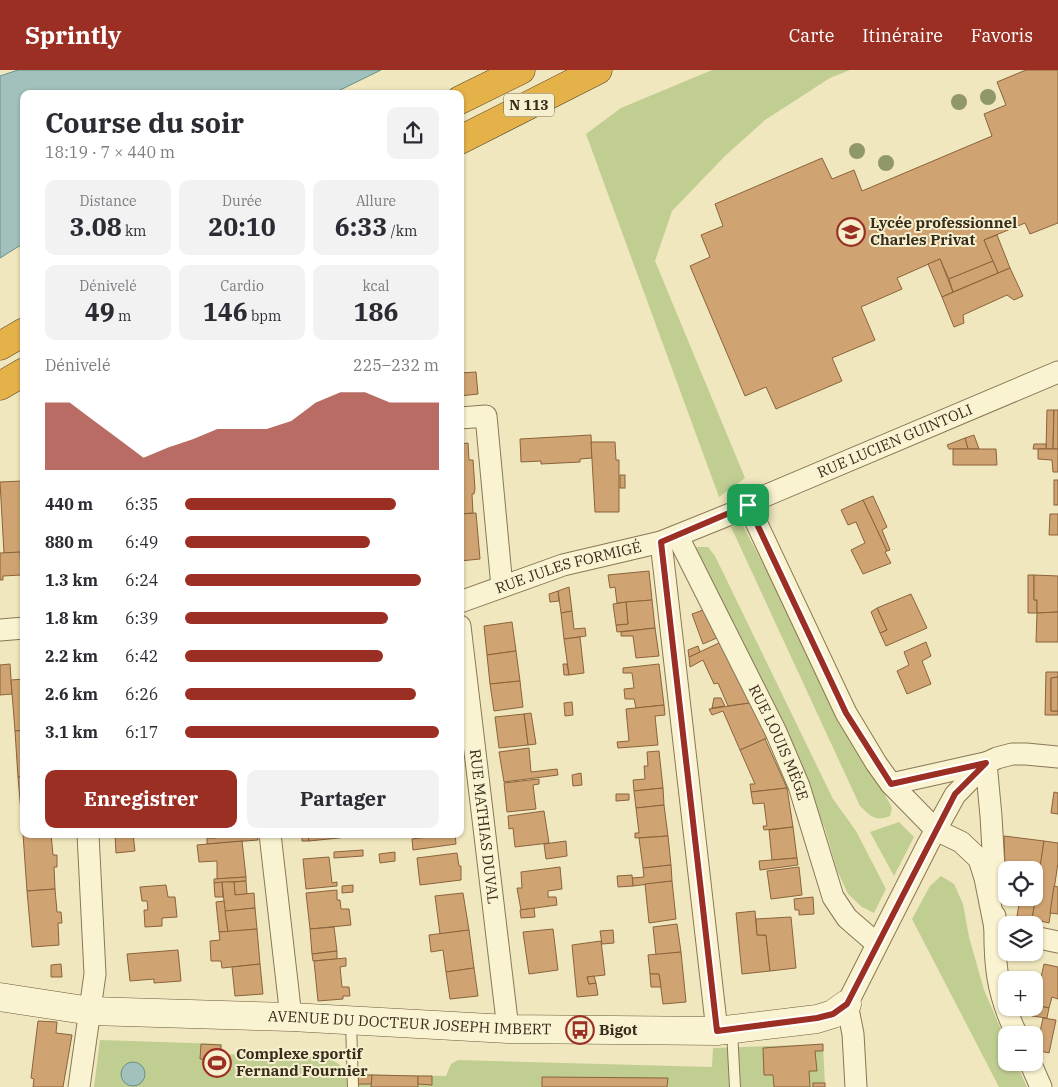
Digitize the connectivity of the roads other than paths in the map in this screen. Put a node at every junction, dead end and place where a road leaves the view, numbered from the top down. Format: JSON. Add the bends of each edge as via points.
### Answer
{"nodes":[{"id":1,"x":521,"y":70,"type":"edge"},
{"id":2,"x":598,"y":70,"type":"edge"},
{"id":3,"x":464,"y":98,"type":"edge"},
{"id":4,"x":464,"y":138,"type":"edge"},
{"id":5,"x":20,"y":334,"type":"edge"},
{"id":6,"x":0,"y":346,"type":"edge"},
{"id":7,"x":1058,"y":372,"type":"edge"},
{"id":8,"x":20,"y":374,"type":"edge"},
{"id":9,"x":0,"y":386,"type":"edge"},
{"id":10,"x":464,"y":418,"type":"edge"},
{"id":11,"x":740,"y":509,"type":"junction"},
{"id":12,"x":669,"y":540,"type":"junction"},
{"id":13,"x":502,"y":587,"type":"junction"},
{"id":14,"x":464,"y":601,"type":"edge"},
{"id":15,"x":20,"y":628,"type":"edge"},
{"id":16,"x":0,"y":630,"type":"edge"},
{"id":17,"x":464,"y":660,"type":"edge"},
{"id":18,"x":1058,"y":757,"type":"edge"},
{"id":19,"x":986,"y":763,"type":"junction"},
{"id":20,"x":891,"y":784,"type":"junction"},
{"id":21,"x":936,"y":830,"type":"junction"},
{"id":22,"x":88,"y":838,"type":"edge"},
{"id":23,"x":270,"y":838,"type":"edge"},
{"id":24,"x":999,"y":916,"type":"edge"},
{"id":25,"x":998,"y":923,"type":"edge"},
{"id":26,"x":1043,"y":939,"type":"edge"},
{"id":27,"x":1058,"y":942,"type":"edge"},
{"id":28,"x":877,"y":944,"type":"junction"},
{"id":29,"x":998,"y":952,"type":"edge"},
{"id":30,"x":0,"y":998,"type":"edge"},
{"id":31,"x":847,"y":1004,"type":"junction"},
{"id":32,"x":91,"y":1011,"type":"junction"},
{"id":33,"x":290,"y":1017,"type":"junction"},
{"id":34,"x":352,"y":1020,"type":"junction"},
{"id":35,"x":1013,"y":1026,"type":"edge"},
{"id":36,"x":508,"y":1029,"type":"junction"},
{"id":37,"x":724,"y":1031,"type":"junction"},
{"id":38,"x":1034,"y":1071,"type":"edge"},
{"id":39,"x":79,"y":1087,"type":"edge"},
{"id":40,"x":353,"y":1087,"type":"edge"},
{"id":41,"x":735,"y":1087,"type":"edge"},
{"id":42,"x":856,"y":1087,"type":"edge"},
{"id":43,"x":1041,"y":1087,"type":"edge"}],
"edges":[{"from":1,"to":3,"type":"highway","number":"N 113"},
{"from":2,"to":4,"type":"highway","number":"N 113"},
{"from":5,"to":6,"type":"highway"},
{"from":7,"to":11,"type":"street","name":"RUE LUCIEN GUINTOLI"},
{"from":8,"to":9,"type":"highway"},
{"from":10,"to":13,"type":"street","via":[[486,416]]},
{"from":11,"to":12,"type":"street","name":"RUE JULES FORMIGÉ"},
{"from":11,"to":20,"type":"street","via":[[846,713]]},
{"from":12,"to":13,"type":"street","name":"RUE JULES FORMIGÉ","via":[[563,565]]},
{"from":12,"to":28,"type":"street","name":"RUE LOUIS MÈGE","via":[[788,759],[833,897],[847,918]]},
{"from":12,"to":37,"type":"street"},
{"from":13,"to":14,"type":"street","name":"RUE JULES FORMIGÉ"},
{"from":15,"to":16,"type":"street"},
{"from":17,"to":36,"type":"street","name":"RUE MATHIAS DUVAL"},
{"from":18,"to":19,"type":"street","via":[[1012,754]]},
{"from":19,"to":20,"type":"street"},
{"from":19,"to":21,"type":"street","via":[[955,794]]},
{"from":19,"to":24,"type":"street"},
{"from":20,"to":21,"type":"street"},
{"from":21,"to":25,"type":"street","via":[[961,842],[979,859]]},
{"from":21,"to":28,"type":"street"},
{"from":22,"to":32,"type":"street","via":[[95,974]]},
{"from":23,"to":33,"type":"street"},
{"from":26,"to":27,"type":"street"},
{"from":28,"to":31,"type":"street"},
{"from":29,"to":35,"type":"street","via":[[996,973]]},
{"from":30,"to":32,"type":"street","name":"AVENUE DU DOCTEUR JOSEPH IMBERT"},
{"from":31,"to":37,"type":"street","name":"AVENUE DU DOCTEUR JOSEPH IMBERT","via":[[833,1014],[817,1018]]},
{"from":31,"to":42,"type":"street","via":[[854,1034]]},
{"from":32,"to":33,"type":"street","name":"AVENUE DU DOCTEUR JOSEPH IMBERT"},
{"from":32,"to":39,"type":"street"},
{"from":33,"to":34,"type":"street","name":"AVENUE DU DOCTEUR JOSEPH IMBERT"},
{"from":34,"to":36,"type":"street","name":"AVENUE DU DOCTEUR JOSEPH IMBERT"},
{"from":34,"to":40,"type":"lane"},
{"from":36,"to":37,"type":"street","name":"AVENUE DU DOCTEUR JOSEPH IMBERT"},
{"from":37,"to":41,"type":"lane"},
{"from":38,"to":43,"type":"street"}]}
